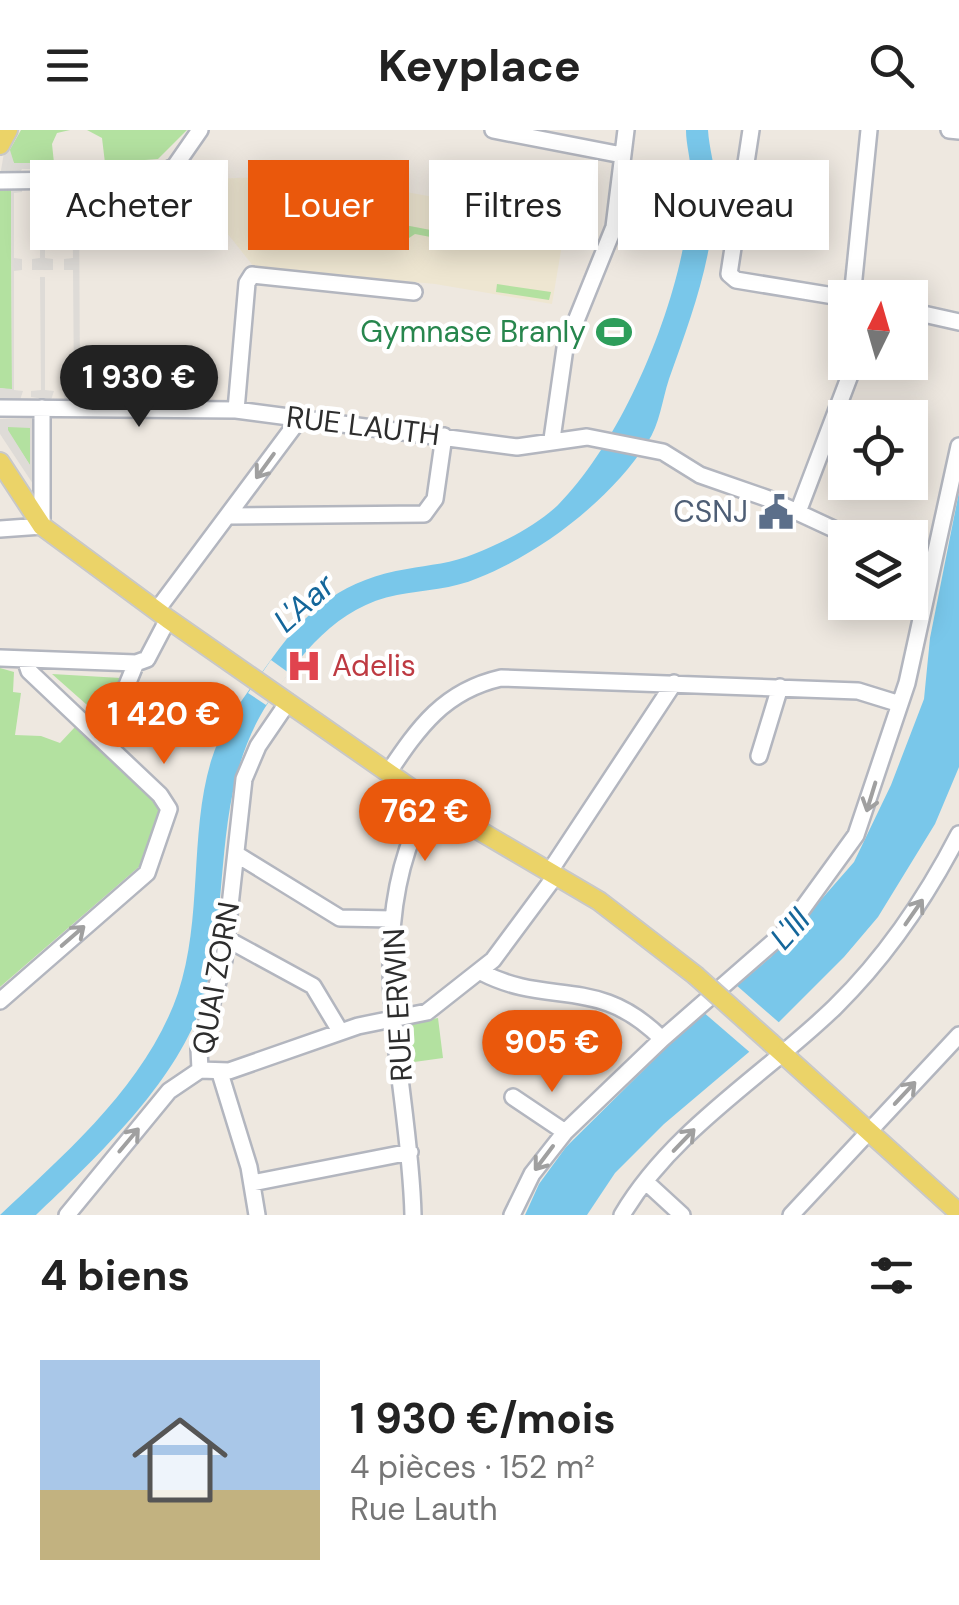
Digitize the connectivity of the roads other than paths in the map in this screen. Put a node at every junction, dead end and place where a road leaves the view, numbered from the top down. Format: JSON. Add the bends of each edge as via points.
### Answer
{"nodes":[{"id":1,"x":8,"y":130,"type":"edge"},
{"id":2,"x":200,"y":130,"type":"edge"},
{"id":3,"x":493,"y":130,"type":"edge"},
{"id":4,"x":626,"y":130,"type":"edge"},
{"id":5,"x":751,"y":130,"type":"edge"},
{"id":6,"x":869,"y":130,"type":"edge"},
{"id":7,"x":949,"y":130,"type":"edge"},
{"id":8,"x":959,"y":131,"type":"edge"},
{"id":9,"x":528,"y":133,"type":"edge"},
{"id":10,"x":0,"y":145,"type":"edge"},
{"id":11,"x":622,"y":156,"type":"junction"},
{"id":12,"x":0,"y":180,"type":"edge"},
{"id":13,"x":851,"y":280,"type":"edge"},
{"id":14,"x":414,"y":292,"type":"dead end"},
{"id":15,"x":828,"y":295,"type":"edge"},
{"id":16,"x":928,"y":316,"type":"edge"},
{"id":17,"x":959,"y":322,"type":"edge"},
{"id":18,"x":848,"y":380,"type":"edge"},
{"id":19,"x":0,"y":408,"type":"edge"},
{"id":20,"x":42,"y":408,"type":"junction"},
{"id":21,"x":236,"y":410,"type":"junction"},
{"id":22,"x":301,"y":417,"type":"junction"},
{"id":23,"x":444,"y":436,"type":"junction"},
{"id":24,"x":552,"y":439,"type":"junction"},
{"id":25,"x":959,"y":446,"type":"edge"},
{"id":26,"x":0,"y":462,"type":"edge"},
{"id":27,"x":798,"y":512,"type":"junction"},
{"id":28,"x":229,"y":516,"type":"junction"},
{"id":29,"x":42,"y":526,"type":"junction"},
{"id":30,"x":828,"y":526,"type":"edge"},
{"id":31,"x":0,"y":529,"type":"edge"},
{"id":32,"x":930,"y":574,"type":"joint"},
{"id":33,"x":165,"y":608,"type":"junction"},
{"id":34,"x":0,"y":658,"type":"edge"},
{"id":35,"x":25,"y":659,"type":"junction"},
{"id":36,"x":136,"y":663,"type":"junction"},
{"id":37,"x":674,"y":683,"type":"junction"},
{"id":38,"x":780,"y":687,"type":"junction"},
{"id":39,"x":282,"y":697,"type":"junction"},
{"id":40,"x":900,"y":704,"type":"junction"},
{"id":41,"x":104,"y":742,"type":"junction"},
{"id":42,"x":759,"y":756,"type":"dead end"},
{"id":43,"x":388,"y":772,"type":"junction"},
{"id":44,"x":429,"y":801,"type":"junction"},
{"id":45,"x":958,"y":838,"type":"edge"},
{"id":46,"x":236,"y":854,"type":"junction"},
{"id":47,"x":553,"y":873,"type":"junction"},
{"id":48,"x":393,"y":919,"type":"junction"},
{"id":49,"x":228,"y":940,"type":"junction"},
{"id":50,"x":481,"y":972,"type":"junction"},
{"id":51,"x":0,"y":1001,"type":"edge"},
{"id":52,"x":394,"y":1020,"type":"junction"},
{"id":53,"x":340,"y":1032,"type":"junction"},
{"id":54,"x":959,"y":1035,"type":"edge"},
{"id":55,"x":662,"y":1039,"type":"junction"},
{"id":56,"x":778,"y":1048,"type":"junction"},
{"id":57,"x":200,"y":1070,"type":"junction"},
{"id":58,"x":220,"y":1073,"type":"junction"},
{"id":59,"x":513,"y":1097,"type":"dead end"},
{"id":60,"x":869,"y":1131,"type":"junction"},
{"id":61,"x":565,"y":1132,"type":"junction"},
{"id":62,"x":410,"y":1152,"type":"junction"},
{"id":63,"x":252,"y":1182,"type":"junction"},
{"id":64,"x":646,"y":1182,"type":"junction"},
{"id":65,"x":959,"y":1213,"type":"edge"},
{"id":66,"x":67,"y":1215,"type":"edge"},
{"id":67,"x":257,"y":1215,"type":"edge"},
{"id":68,"x":414,"y":1215,"type":"edge"},
{"id":69,"x":512,"y":1215,"type":"edge"},
{"id":70,"x":622,"y":1215,"type":"edge"},
{"id":71,"x":682,"y":1215,"type":"edge"},
{"id":72,"x":791,"y":1215,"type":"edge"}],
"edges":[{"from":1,"to":10,"type":"main road"},
{"from":2,"to":12,"type":"street","via":[[175,166],[150,179]]},
{"from":3,"to":9,"type":"street"},
{"from":4,"to":11,"type":"street"},
{"from":5,"to":15,"type":"street","via":[[730,274]]},
{"from":6,"to":13,"type":"street"},
{"from":7,"to":8,"type":"street"},
{"from":9,"to":11,"type":"street"},
{"from":11,"to":24,"type":"street","via":[[613,232],[565,348]]},
{"from":14,"to":21,"type":"street","via":[[252,275]]},
{"from":16,"to":17,"type":"street"},
{"from":18,"to":27,"type":"street"},
{"from":19,"to":20,"type":"street","name":"RUE LAUTH"},
{"from":20,"to":21,"type":"street","name":"RUE LAUTH"},
{"from":20,"to":29,"type":"street"},
{"from":21,"to":22,"type":"street","name":"RUE LAUTH"},
{"from":22,"to":23,"type":"street","name":"RUE LAUTH"},
{"from":22,"to":28,"type":"street","one_way":true},
{"from":23,"to":24,"type":"street","name":"RUE LAUTH","via":[[517,447]]},
{"from":23,"to":28,"type":"street","via":[[435,498],[424,514]]},
{"from":24,"to":27,"type":"street","name":"RUE LAUTH","via":[[578,436],[672,456],[700,476]]},
{"from":25,"to":32,"type":"street"},
{"from":26,"to":29,"type":"main road"},
{"from":27,"to":30,"type":"street"},
{"from":28,"to":33,"type":"street"},
{"from":29,"to":31,"type":"street"},
{"from":29,"to":33,"type":"main road"},
{"from":32,"to":40,"type":"street"},
{"from":33,"to":36,"type":"street","via":[[147,659]]},
{"from":33,"to":39,"type":"main road"},
{"from":34,"to":35,"type":"street"},
{"from":35,"to":36,"type":"street"},
{"from":35,"to":41,"type":"street"},
{"from":36,"to":41,"type":"street"},
{"from":37,"to":38,"type":"street"},
{"from":37,"to":43,"type":"street","via":[[484,682],[433,711]]},
{"from":37,"to":47,"type":"street"},
{"from":38,"to":40,"type":"street","via":[[858,691]]},
{"from":38,"to":42,"type":"street"},
{"from":39,"to":43,"type":"main road"},
{"from":39,"to":46,"type":"street","name":"QUAI ZORN","via":[[248,768]]},
{"from":40,"to":55,"type":"street","one_way":true,"via":[[866,816],[819,889],[766,951]]},
{"from":51,"to":41,"type":"street","one_way":true,"via":[[154,862],[168,804]]},
{"from":43,"to":44,"type":"main road"},
{"from":44,"to":47,"type":"main road"},
{"from":44,"to":48,"type":"street","name":"RUE ERWIN","via":[[404,855]]},
{"from":56,"to":45,"type":"street","one_way":true,"via":[[835,1007],[890,944]]},
{"from":46,"to":48,"type":"street","via":[[340,918]]},
{"from":46,"to":49,"type":"street","name":"QUAI ZORN"},
{"from":47,"to":50,"type":"street","via":[[524,924]]},
{"from":47,"to":56,"type":"main road","bridge":true,"via":[[613,911]]},
{"from":48,"to":52,"type":"street","name":"RUE ERWIN"},
{"from":49,"to":53,"type":"street","via":[[313,986]]},
{"from":49,"to":57,"type":"street","name":"QUAI ZORN","via":[[198,1049]]},
{"from":50,"to":52,"type":"street","via":[[427,1012]]},
{"from":50,"to":55,"type":"street","via":[[508,984],[616,1003]]},
{"from":52,"to":53,"type":"street"},
{"from":52,"to":62,"type":"street","name":"RUE ERWIN"},
{"from":53,"to":58,"type":"street"},
{"from":60,"to":54,"type":"street","one_way":true},
{"from":55,"to":61,"type":"street"},
{"from":56,"to":60,"type":"main road"},
{"from":64,"to":56,"type":"street","one_way":true},
{"from":57,"to":58,"type":"street"},
{"from":66,"to":57,"type":"street","name":"QUAI ZORN","one_way":true,"via":[[169,1091]]},
{"from":58,"to":63,"type":"street"},
{"from":59,"to":61,"type":"street"},
{"from":60,"to":65,"type":"main road"},
{"from":60,"to":72,"type":"street"},
{"from":61,"to":69,"type":"street","one_way":true,"via":[[532,1174]]},
{"from":62,"to":63,"type":"street"},
{"from":62,"to":68,"type":"street","name":"RUE ERWIN"},
{"from":63,"to":67,"type":"street"},
{"from":64,"to":70,"type":"street"},
{"from":64,"to":71,"type":"street"}]}
